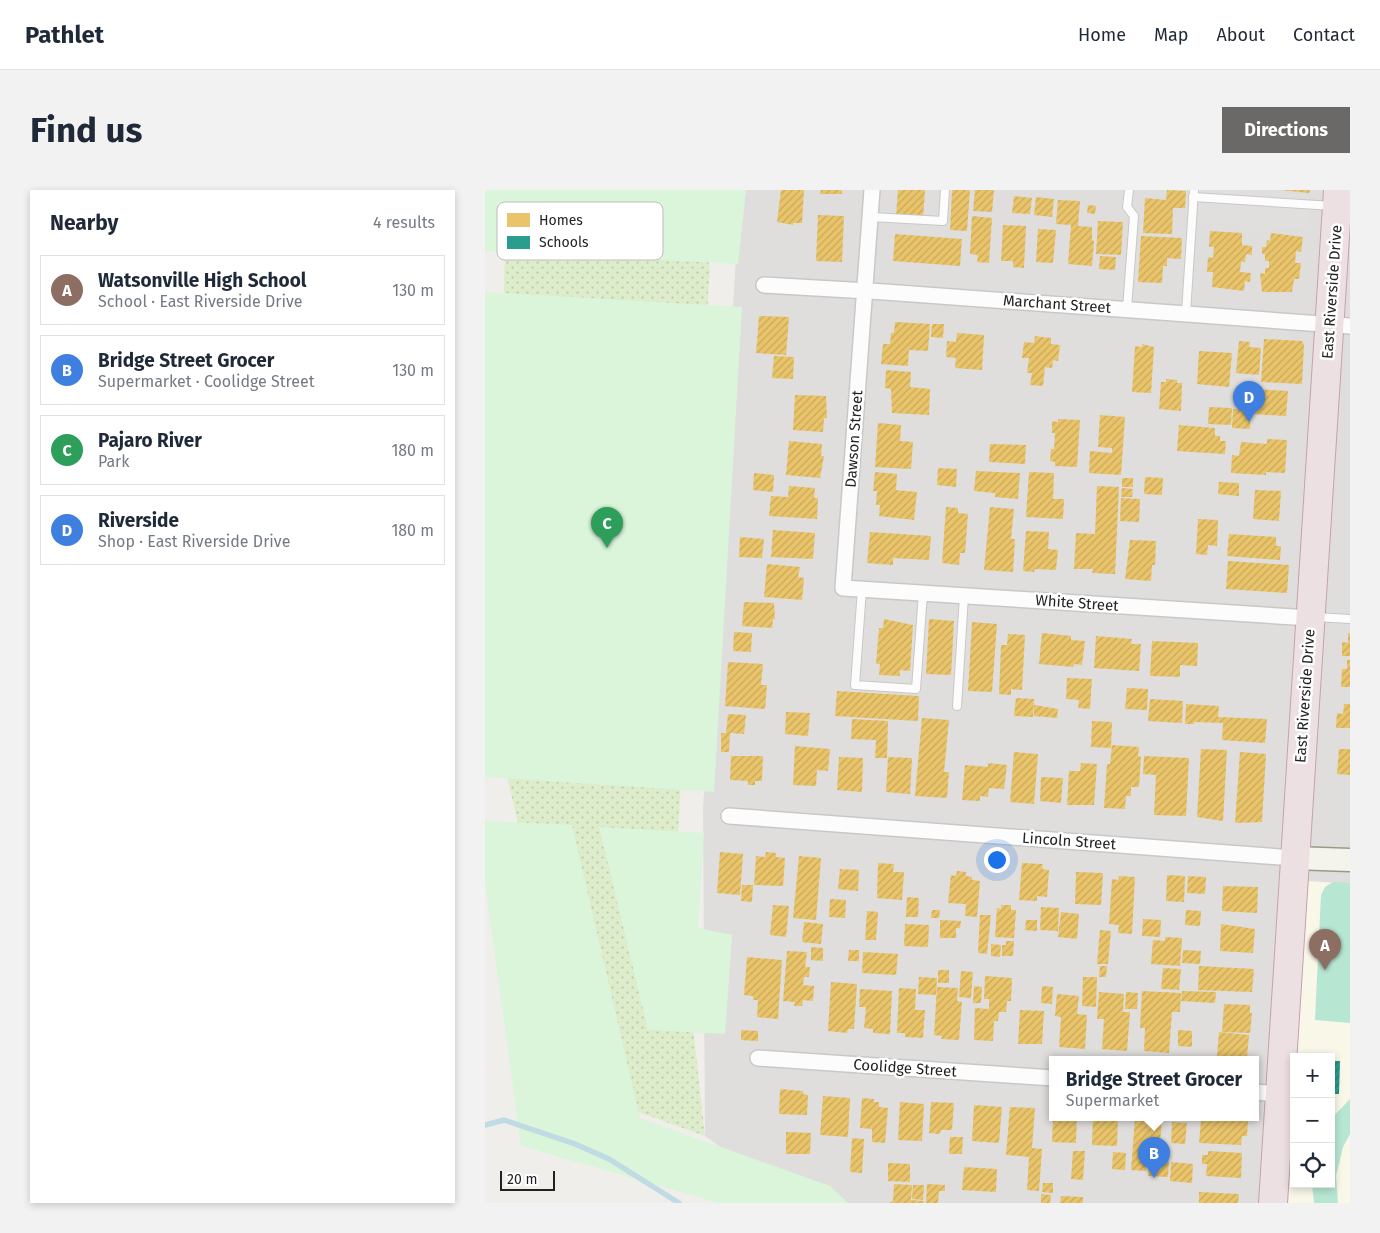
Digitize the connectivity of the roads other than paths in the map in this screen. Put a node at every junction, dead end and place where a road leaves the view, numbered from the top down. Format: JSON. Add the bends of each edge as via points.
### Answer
{"nodes":[{"id":1,"x":872,"y":190,"type":"edge"},
{"id":2,"x":945,"y":190,"type":"edge"},
{"id":3,"x":1129,"y":190,"type":"edge"},
{"id":4,"x":1193,"y":194,"type":"edge"},
{"id":5,"x":1339,"y":195,"type":"edge"},
{"id":6,"x":871,"y":217,"type":"junction"},
{"id":7,"x":764,"y":285,"type":"dead end"},
{"id":8,"x":866,"y":290,"type":"junction"},
{"id":9,"x":1127,"y":309,"type":"junction"},
{"id":10,"x":1186,"y":313,"type":"junction"},
{"id":11,"x":1340,"y":326,"type":"edge"},
{"id":12,"x":843,"y":588,"type":"joint"},
{"id":13,"x":862,"y":589,"type":"junction"},
{"id":14,"x":923,"y":593,"type":"junction"},
{"id":15,"x":964,"y":596,"type":"junction"},
{"id":16,"x":1311,"y":618,"type":"junction"},
{"id":17,"x":1350,"y":619,"type":"edge"},
{"id":18,"x":957,"y":706,"type":"dead end"},
{"id":19,"x":729,"y":816,"type":"dead end"},
{"id":20,"x":1294,"y":858,"type":"junction"},
{"id":21,"x":1350,"y":860,"type":"edge"},
{"id":22,"x":758,"y":1058,"type":"dead end"},
{"id":23,"x":1049,"y":1078,"type":"edge"},
{"id":24,"x":1267,"y":1093,"type":"edge"},
{"id":25,"x":1273,"y":1203,"type":"edge"}],
"edges":[{"from":1,"to":6,"type":"street","name":"Dawson Street"},
{"from":2,"to":6,"type":"lane","via":[[943,221]]},
{"from":3,"to":9,"type":"lane","via":[[1127,207],[1134,216]]},
{"from":4,"to":5,"type":"lane"},
{"from":4,"to":10,"type":"lane"},
{"from":5,"to":11,"type":"highway","name":"East Riverside Drive"},
{"from":6,"to":8,"type":"street","name":"Dawson Street"},
{"from":7,"to":8,"type":"street","name":"Marchant Street"},
{"from":8,"to":9,"type":"street","name":"Marchant Street"},
{"from":8,"to":12,"type":"street","name":"Dawson Street"},
{"from":9,"to":10,"type":"street","name":"Marchant Street"},
{"from":10,"to":11,"type":"street","name":"Marchant Street"},
{"from":11,"to":16,"type":"highway","name":"East Riverside Drive"},
{"from":12,"to":13,"type":"street","name":"White Street"},
{"from":13,"to":14,"type":"street","name":"White Street"},
{"from":13,"to":14,"type":"lane","via":[[855,685],[916,689]]},
{"from":14,"to":15,"type":"street","name":"White Street"},
{"from":15,"to":16,"type":"street","name":"White Street"},
{"from":15,"to":18,"type":"lane"},
{"from":16,"to":17,"type":"lane"},
{"from":16,"to":20,"type":"highway","name":"East Riverside Drive"},
{"from":19,"to":20,"type":"street","name":"Lincoln Street"},
{"from":20,"to":21,"type":"street","name":"Lincoln Street"},
{"from":20,"to":24,"type":"highway","name":"East Riverside Drive"},
{"from":22,"to":23,"type":"street","name":"Coolidge Street"},
{"from":24,"to":25,"type":"highway","name":"East Riverside Drive"}]}
